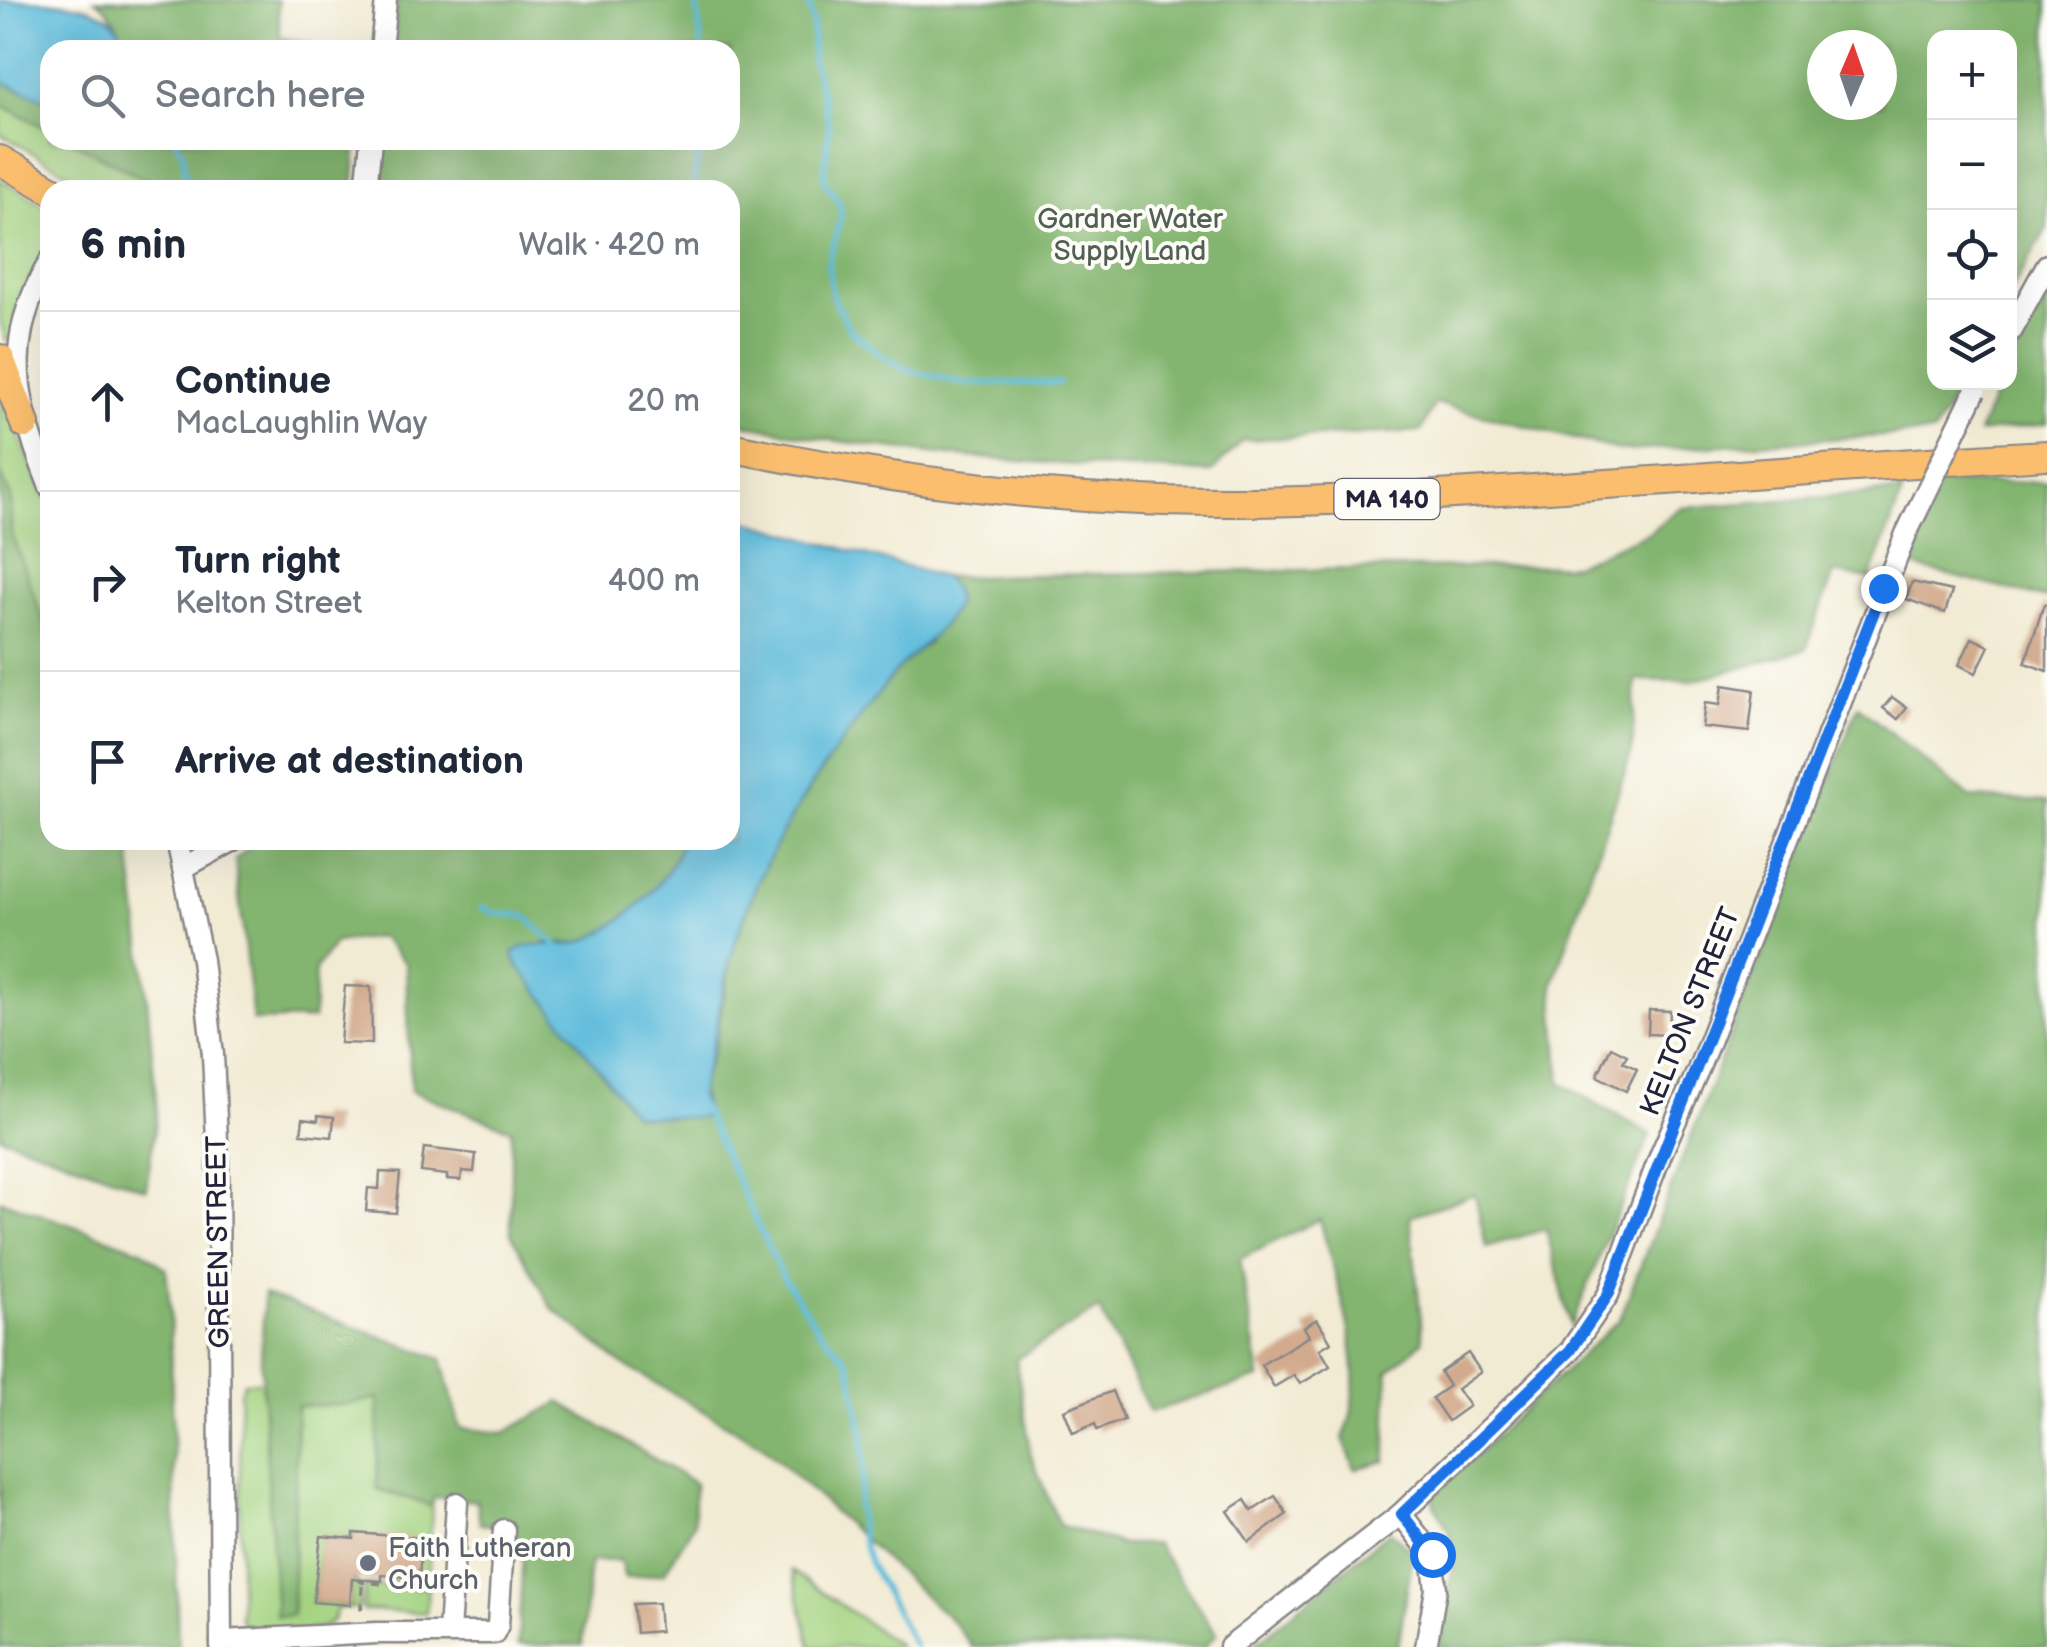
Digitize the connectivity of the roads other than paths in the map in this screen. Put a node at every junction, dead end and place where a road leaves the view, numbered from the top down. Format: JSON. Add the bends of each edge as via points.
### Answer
{"nodes":[{"id":1,"x":386,"y":0,"type":"edge"},
{"id":2,"x":382,"y":40,"type":"edge"},
{"id":3,"x":370,"y":150,"type":"edge"},
{"id":4,"x":0,"y":160,"type":"edge"},
{"id":5,"x":367,"y":180,"type":"edge"},
{"id":6,"x":40,"y":183,"type":"edge"},
{"id":7,"x":2047,"y":265,"type":"edge"},
{"id":8,"x":40,"y":281,"type":"edge"},
{"id":9,"x":2017,"y":319,"type":"edge"},
{"id":10,"x":0,"y":359,"type":"edge"},
{"id":11,"x":1977,"y":390,"type":"edge"},
{"id":12,"x":25,"y":424,"type":"junction"},
{"id":13,"x":740,"y":449,"type":"edge"},
{"id":14,"x":2047,"y":455,"type":"edge"},
{"id":15,"x":40,"y":461,"type":"edge"},
{"id":16,"x":180,"y":850,"type":"edge"},
{"id":17,"x":216,"y":850,"type":"edge"},
{"id":18,"x":184,"y":868,"type":"junction"},
{"id":19,"x":457,"y":1503,"type":"dead end"},
{"id":20,"x":1402,"y":1514,"type":"junction"},
{"id":21,"x":504,"y":1530,"type":"dead end"},
{"id":22,"x":449,"y":1633,"type":"junction"},
{"id":23,"x":220,"y":1644,"type":"edge"},
{"id":24,"x":1230,"y":1647,"type":"edge"},
{"id":25,"x":1426,"y":1647,"type":"edge"}],
"edges":[{"from":1,"to":2,"type":"street"},
{"from":3,"to":5,"type":"street"},
{"from":4,"to":6,"type":"highway"},
{"from":7,"to":9,"type":"street"},
{"from":8,"to":12,"type":"street","via":[[19,344],[17,387]]},
{"from":10,"to":12,"type":"highway"},
{"from":11,"to":20,"type":"street","name":"KELTON STREET","bridge":true,"via":[[1906,534],[1608,1295],[1570,1351]]},
{"from":12,"to":15,"type":"street"},
{"from":13,"to":14,"type":"highway","number":"MA 140","via":[[963,486],[1235,502],[1369,500]]},
{"from":16,"to":18,"type":"street","name":"GREEN STREET"},
{"from":17,"to":18,"type":"street"},
{"from":18,"to":23,"type":"street","name":"GREEN STREET","via":[[208,1001],[216,1124]]},
{"from":19,"to":22,"type":"street"},
{"from":20,"to":24,"type":"street","name":"KELTON STREET"},
{"from":20,"to":25,"type":"street","via":[[1432,1554],[1436,1589]]},
{"from":21,"to":22,"type":"street","via":[[497,1630]]},
{"from":22,"to":23,"type":"street"}]}
